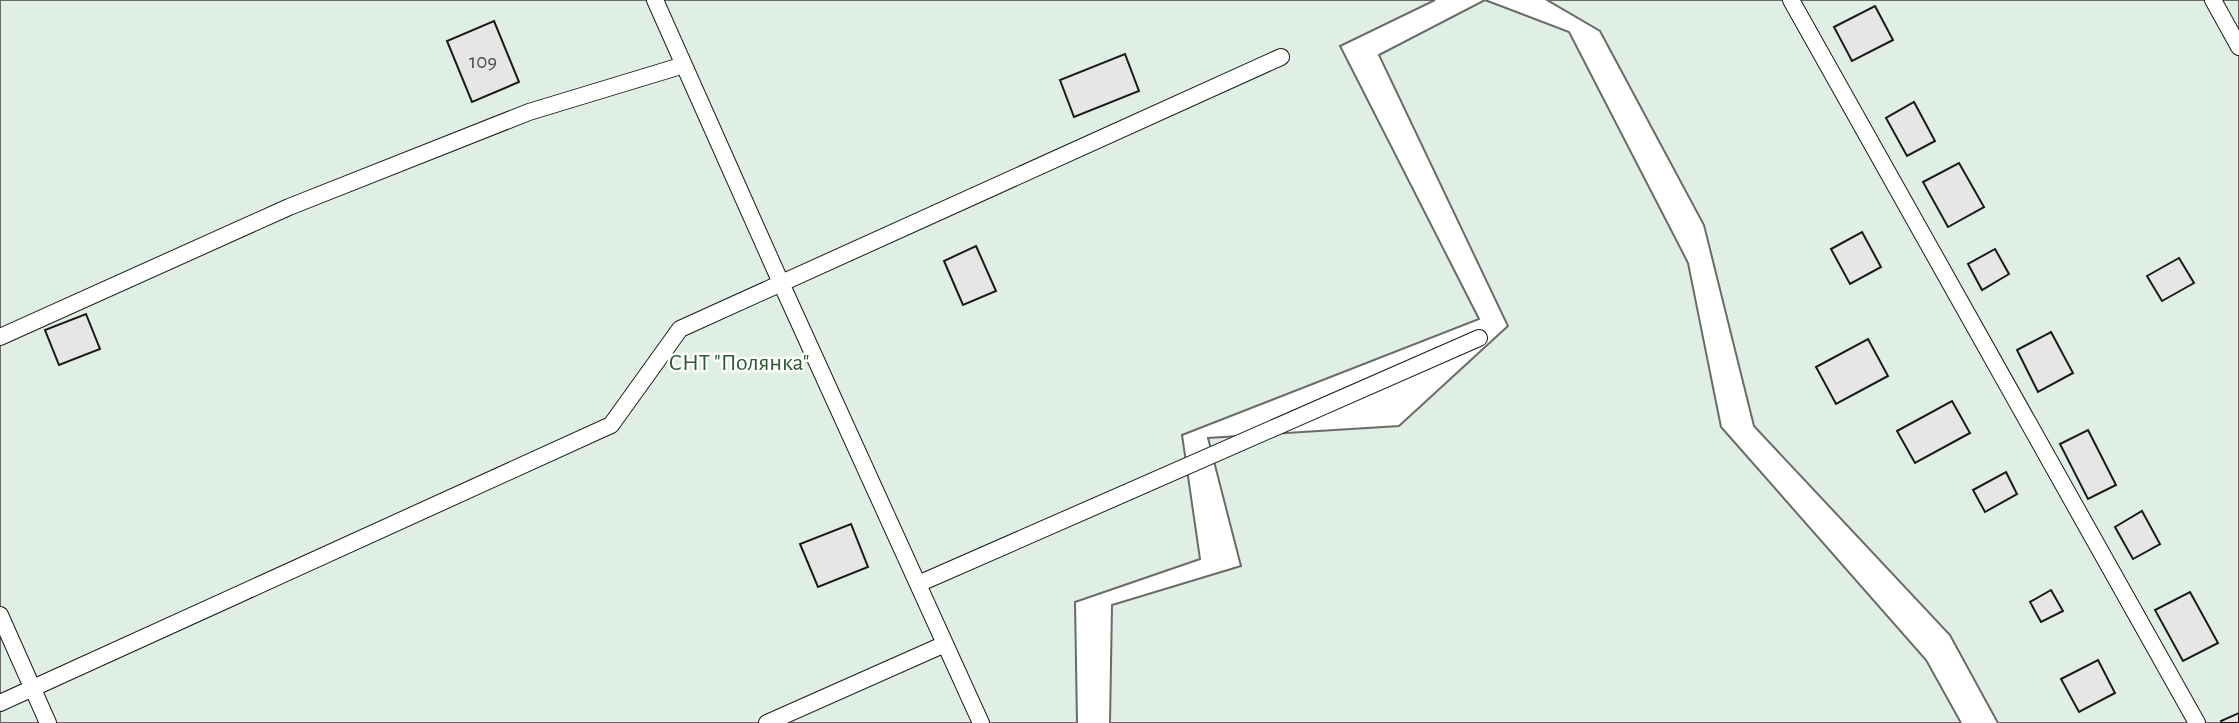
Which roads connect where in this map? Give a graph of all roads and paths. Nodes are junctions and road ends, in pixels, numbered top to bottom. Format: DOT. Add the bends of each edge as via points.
graph roads {
  1 [pos="655,0"];
  2 [pos="1791,0"];
  3 [pos="2213,0"];
  4 [pos="2239,47"];
  5 [pos="1281,57"];
  6 [pos="684,65"];
  7 [pos="780,283"];
  8 [pos="0,337"];
  9 [pos="1479,338"];
  10 [pos="918,584"];
  11 [pos="0,615"];
  12 [pos="945,644"];
  13 [pos="33,688"];
  14 [pos="0,703"];
  15 [pos="48,723"];
  16 [pos="767,723"];
  17 [pos="981,723"];
  18 [pos="2197,723"];
  1 -- 6 [label="lane"];
  2 -- 18 [label="lane"];
  3 -- 4 [label="lane"];
  5 -- 7 [label="lane"];
  6 -- 7 [label="lane"];
  6 -- 8 [label="lane" via="529,112 289,207"];
  7 -- 10 [label="lane"];
  7 -- 13 [label="lane" via="680,329 611,425"];
  9 -- 10 [label="lane"];
  10 -- 12 [label="lane"];
  11 -- 13 [label="lane"];
  12 -- 16 [label="lane"];
  12 -- 17 [label="lane"];
  13 -- 14 [label="lane"];
  13 -- 15 [label="lane"];
}
